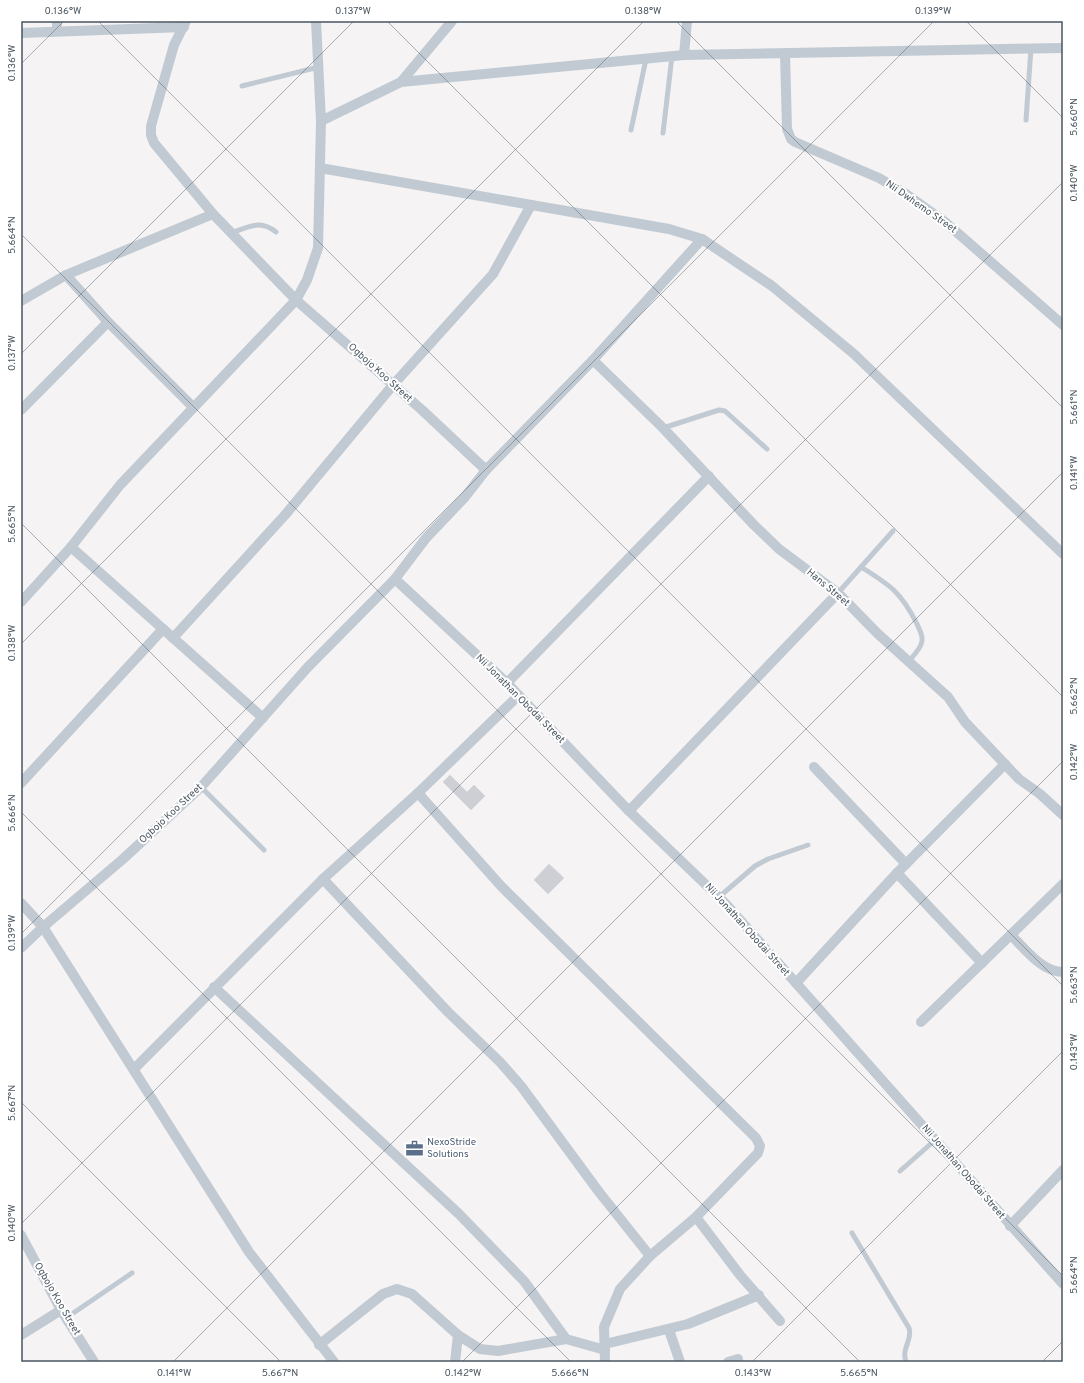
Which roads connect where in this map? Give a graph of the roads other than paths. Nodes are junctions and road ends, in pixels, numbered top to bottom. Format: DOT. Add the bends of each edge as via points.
graph roads {
  1 [pos="316,21"];
  2 [pos="452,21"];
  3 [pos="687,21"];
  4 [pos="185,24"];
  5 [pos="57,26"];
  6 [pos="21,33"];
  7 [pos="1031,47"];
  8 [pos="1063,48"];
  9 [pos="785,54"];
  10 [pos="684,55"];
  11 [pos="672,56"];
  12 [pos="646,59"];
  13 [pos="319,67"];
  14 [pos="401,82"];
  15 [pos="242,86"];
  16 [pos="1026,120"];
  17 [pos="321,121"];
  18 [pos="631,130"];
  19 [pos="663,133"];
  20 [pos="320,168"];
  21 [pos="531,205"];
  22 [pos="213,214"];
  23 [pos="231,232"];
  24 [pos="276,232"];
  25 [pos="702,239"];
  26 [pos="66,275"];
  27 [pos="296,300"];
  28 [pos="21,301"];
  29 [pos="108,322"];
  30 [pos="1063,325"];
  31 [pos="593,360"];
  32 [pos="393,385"];
  33 [pos="194,407"];
  34 [pos="21,410"];
  35 [pos="663,428"];
  36 [pos="767,449"];
  37 [pos="486,470"];
  38 [pos="709,476"];
  39 [pos="893,531"];
  40 [pos="71,547"];
  41 [pos="1063,554"];
  42 [pos="861,567"];
  43 [pos="395,579"];
  44 [pos="838,593"];
  45 [pos="21,602"];
  46 [pos="163,629"];
  47 [pos="173,638"];
  48 [pos="908,662"];
  49 [pos="507,683"];
  50 [pos="518,696"];
  51 [pos="263,718"];
  52 [pos="1005,764"];
  53 [pos="814,767"];
  54 [pos="21,783"];
  55 [pos="201,787"];
  56 [pos="418,793"];
  57 [pos="629,811"];
  58 [pos="1063,815"];
  59 [pos="808,845"];
  60 [pos="264,850"];
  61 [pos="906,864"];
  62 [pos="897,873"];
  63 [pos="323,879"];
  64 [pos="1063,884"];
  65 [pos="719,897"];
  66 [pos="21,903"];
  67 [pos="43,927"];
  68 [pos="1011,935"];
  69 [pos="21,948"];
  70 [pos="982,963"];
  71 [pos="1063,972"];
  72 [pos="796,983"];
  73 [pos="214,987"];
  74 [pos="921,1022"];
  75 [pos="134,1069"];
  76 [pos="934,1140"];
  77 [pos="1063,1170"];
  78 [pos="900,1171"];
  79 [pos="696,1217"];
  80 [pos="1010,1226"];
  81 [pos="852,1233"];
  82 [pos="21,1235"];
  83 [pos="650,1256"];
  84 [pos="132,1273"];
  85 [pos="1063,1284"];
  86 [pos="759,1295"];
  87 [pos="64,1314"];
  88 [pos="780,1320"];
  89 [pos="669,1330"];
  90 [pos="21,1335"];
  91 [pos="458,1335"];
  92 [pos="566,1339"];
  93 [pos="319,1345"];
  94 [pos="605,1347"];
  95 [pos="738,1359"];
  96 [pos="94,1362"];
  97 [pos="334,1362"];
  98 [pos="455,1362"];
  99 [pos="605,1362"];
  100 [pos="680,1362"];
  101 [pos="728,1362"];
  102 [pos="906,1362"];
  1 -- 13 [label="street"];
  2 -- 14 [label="street"];
  3 -- 10 [label="street"];
  4 -- 5 [label="street"];
  4 -- 22 [label="street, Ogbojo Koo Street" via="174,45 151,126 151,135 154,143"];
  5 -- 6 [label="street"];
  7 -- 8 [label="street"];
  7 -- 9 [label="street"];
  7 -- 16 [label="lane"];
  9 -- 10 [label="street"];
  9 -- 30 [label="street, Nii Dwhemo Street" via="787,130 791,139 879,178 906,194 945,222"];
  10 -- 11 [label="street"];
  11 -- 12 [label="street"];
  11 -- 19 [label="lane"];
  12 -- 14 [label="street"];
  12 -- 18 [label="lane"];
  13 -- 15 [label="lane"];
  13 -- 17 [label="street"];
  14 -- 17 [label="street"];
  17 -- 20 [label="street"];
  20 -- 21 [label="street"];
  20 -- 27 [label="street" via="318,248 307,280"];
  21 -- 25 [label="street" via="669,229"];
  21 -- 32 [label="street" via="493,274"];
  22 -- 23 [label="street, Ogbojo Koo Street"];
  22 -- 26 [label="street"];
  23 -- 24 [label="lane" via="260,224"];
  23 -- 27 [label="street, Ogbojo Koo Street"];
  25 -- 31 [label="street"];
  25 -- 41 [label="street" via="772,286 854,354"];
  26 -- 28 [label="street"];
  26 -- 29 [label="street"];
  27 -- 32 [label="street, Ogbojo Koo Street"];
  27 -- 33 [label="street"];
  29 -- 33 [label="street"];
  29 -- 34 [label="street"];
  31 -- 35 [label="street, Hans Street"];
  31 -- 37 [label="street"];
  32 -- 37 [label="street, Ogbojo Koo Street"];
  32 -- 47 [label="street" via="285,515"];
  33 -- 40 [label="street" via="120,484"];
  35 -- 36 [label="lane" via="719,410 725,411"];
  35 -- 38 [label="street, Hans Street"];
  37 -- 43 [label="street" via="465,497 426,538"];
  38 -- 44 [label="street, Hans Street" via="779,549"];
  38 -- 49 [label="street"];
  39 -- 42 [label="lane"];
  40 -- 45 [label="street"];
  40 -- 46 [label="street"];
  42 -- 44 [label="lane"];
  42 -- 48 [label="lane" via="900,594 908,607 922,636 919,649"];
  43 -- 49 [label="street, Nii Jonathan Obodai Street"];
  43 -- 51 [label="street, Ogbojo Koo Street" via="308,667"];
  44 -- 48 [label="street, Hans Street"];
  44 -- 57 [label="street"];
  46 -- 47 [label="street"];
  46 -- 54 [label="street"];
  47 -- 51 [label="street"];
  48 -- 52 [label="street, Hans Street" via="948,697 965,722"];
  49 -- 50 [label="street, Nii Jonathan Obodai Street"];
  50 -- 56 [label="street"];
  50 -- 57 [label="street, Nii Jonathan Obodai Street"];
  51 -- 55 [label="street, Ogbojo Koo Street"];
  52 -- 58 [label="street, Hans Street" via="1019,779"];
  52 -- 61 [label="street"];
  53 -- 61 [label="street"];
  55 -- 60 [label="lane"];
  55 -- 67 [label="street, Ogbojo Koo Street" via="123,859"];
  56 -- 63 [label="street"];
  56 -- 79 [label="street" via="501,886 756,1138 760,1146 758,1153"];
  57 -- 65 [label="street, Nii Jonathan Obodai Street"];
  59 -- 65 [label="lane" via="756,866"];
  61 -- 62 [label="street"];
  62 -- 70 [label="street"];
  62 -- 72 [label="street"];
  63 -- 73 [label="street"];
  63 -- 83 [label="street" via="521,1086"];
  64 -- 68 [label="street"];
  65 -- 72 [label="street, Nii Jonathan Obodai Street"];
  66 -- 67 [label="street"];
  67 -- 69 [label="street, Ogbojo Koo Street"];
  67 -- 75 [label="street"];
  68 -- 70 [label="street"];
  68 -- 71 [label="street" via="1036,960 1055,972"];
  70 -- 74 [label="street"];
  72 -- 76 [label="street, Nii Jonathan Obodai Street"];
  73 -- 75 [label="street"];
  73 -- 92 [label="street" via="459,1214 524,1281"];
  75 -- 93 [label="street" via="249,1252"];
  76 -- 78 [label="lane"];
  76 -- 80 [label="street, Nii Jonathan Obodai Street"];
  77 -- 80 [label="street"];
  79 -- 83 [label="street"];
  79 -- 86 [label="street" via="740,1275"];
  80 -- 85 [label="street, Nii Jonathan Obodai Street"];
  81 -- 102 [label="lane" via="909,1328 910,1333 904,1351"];
  82 -- 87 [label="street, Ogbojo Koo Street"];
  83 -- 94 [label="street" via="620,1289 604,1327"];
  84 -- 87 [label="lane"];
  86 -- 88 [label="street"];
  86 -- 89 [label="street"];
  87 -- 90 [label="street"];
  87 -- 96 [label="street, Ogbojo Koo Street"];
  89 -- 94 [label="street"];
  89 -- 100 [label="street"];
  91 -- 92 [label="street" via="480,1349 498,1351"];
  91 -- 93 [label="street" via="412,1294 397,1289 383,1294"];
  91 -- 98 [label="street"];
  92 -- 94 [label="street"];
  93 -- 97 [label="street"];
  94 -- 99 [label="street"];
  95 -- 101 [label="street"];
}
